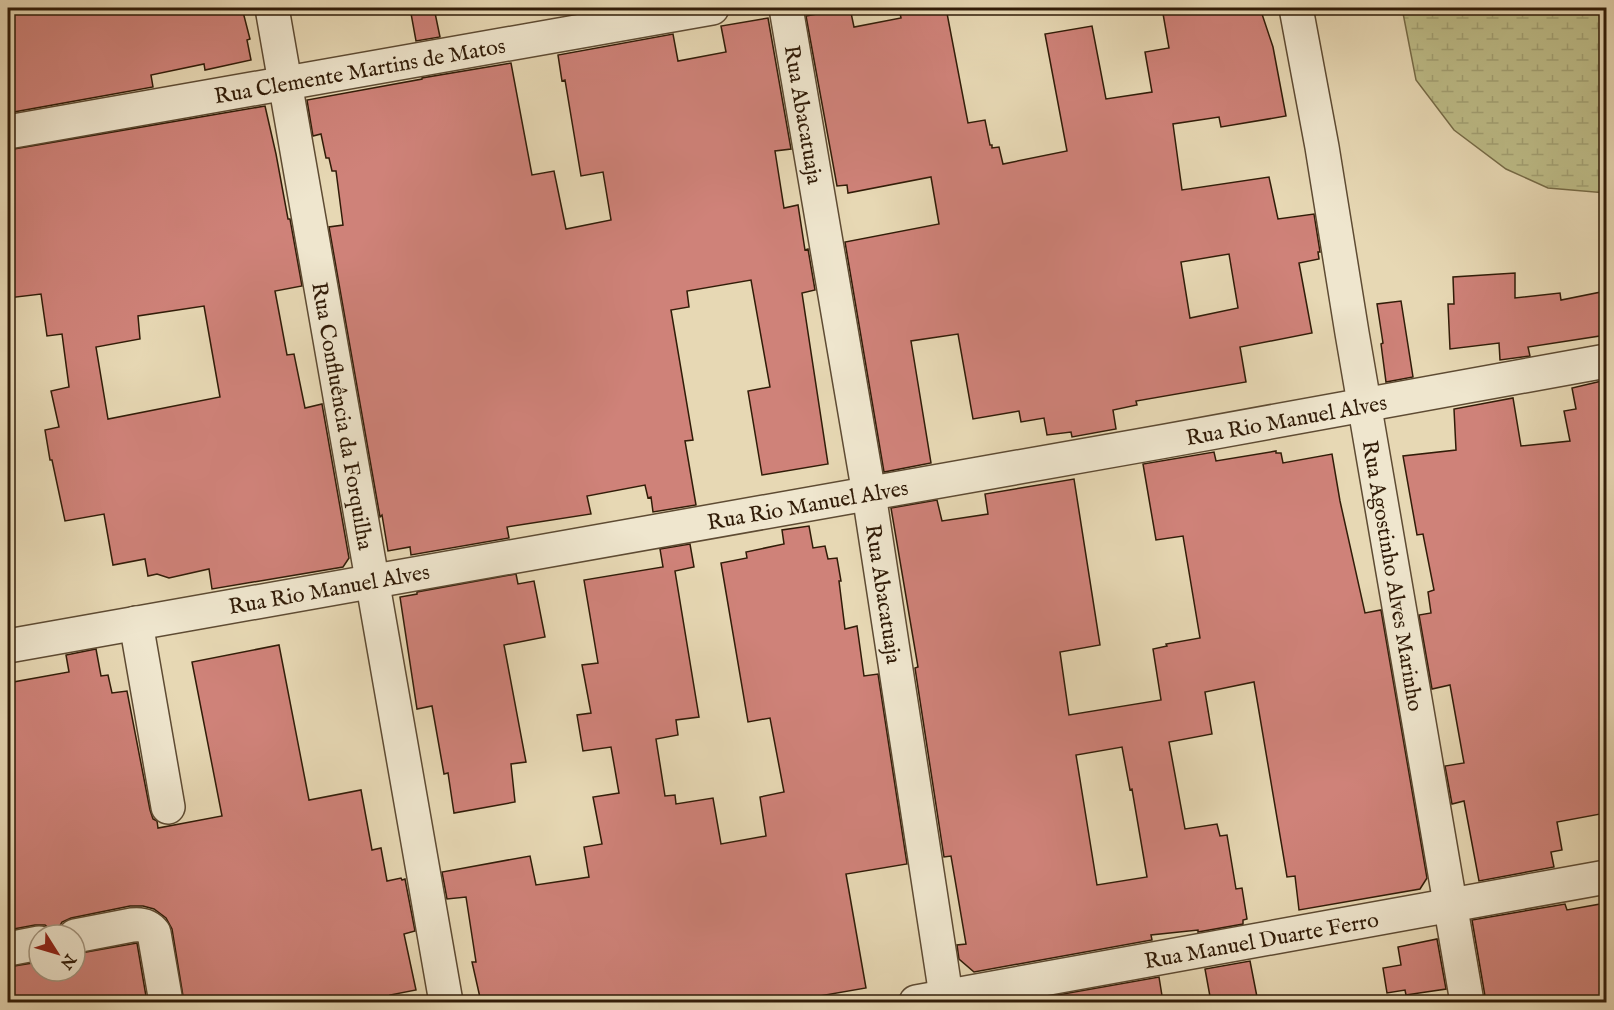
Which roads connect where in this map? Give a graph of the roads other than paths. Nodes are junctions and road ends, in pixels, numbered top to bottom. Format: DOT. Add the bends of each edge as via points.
graph roads {
  1 [pos="272,8"];
  2 [pos="712,8"];
  3 [pos="786,8"];
  4 [pos="1296,8"];
  5 [pos="286,83"];
  6 [pos="8,132"];
  7 [pos="1606,361"];
  8 [pos="1365,406"];
  9 [pos="868,494"];
  10 [pos="373,580"];
  11 [pos="136,623"];
  12 [pos="8,646"];
  13 [pos="168,807"];
  14 [pos="1606,877"];
  15 [pos="1451,906"];
  16 [pos="87,934"];
  17 [pos="27,945"];
  18 [pos="8,949"];
  19 [pos="936,1001"];
  20 [pos="166,1002"];
  21 [pos="446,1002"];
  22 [pos="1467,1002"];
  1 -- 5 [label="street, Rua Confluência da Forquilha"];
  2 -- 5 [label="street, Rua Clemente Martins de Matos"];
  3 -- 9 [label="street, Rua Abacatuaja"];
  4 -- 8 [label="street, Rua Agostinho Alves Marinho"];
  5 -- 6 [label="street, Rua Clemente Martins de Matos"];
  5 -- 10 [label="street, Rua Confluência da Forquilha"];
  7 -- 8 [label="street, Rua Rio Manuel Alves"];
  8 -- 9 [label="street, Rua Rio Manuel Alves"];
  8 -- 15 [label="street, Rua Agostinho Alves Marinho"];
  9 -- 10 [label="street, Rua Rio Manuel Alves"];
  9 -- 19 [label="street, Rua Abacatuaja"];
  10 -- 11 [label="street, Rua Rio Manuel Alves"];
  10 -- 21 [label="street, Rua Confluência da Forquilha"];
  11 -- 12 [label="street, Rua Rio Manuel Alves"];
  11 -- 13 [label="street"];
  14 -- 15 [label="street, Rua Manuel Duarte Ferro"];
  15 -- 19 [label="street, Rua Manuel Duarte Ferro"];
  15 -- 22 [label="street, Rua Agostinho Alves Marinho"];
  16 -- 20 [label="street" via="141,924 150,927"];
  17 -- 18 [label="street"];
}
